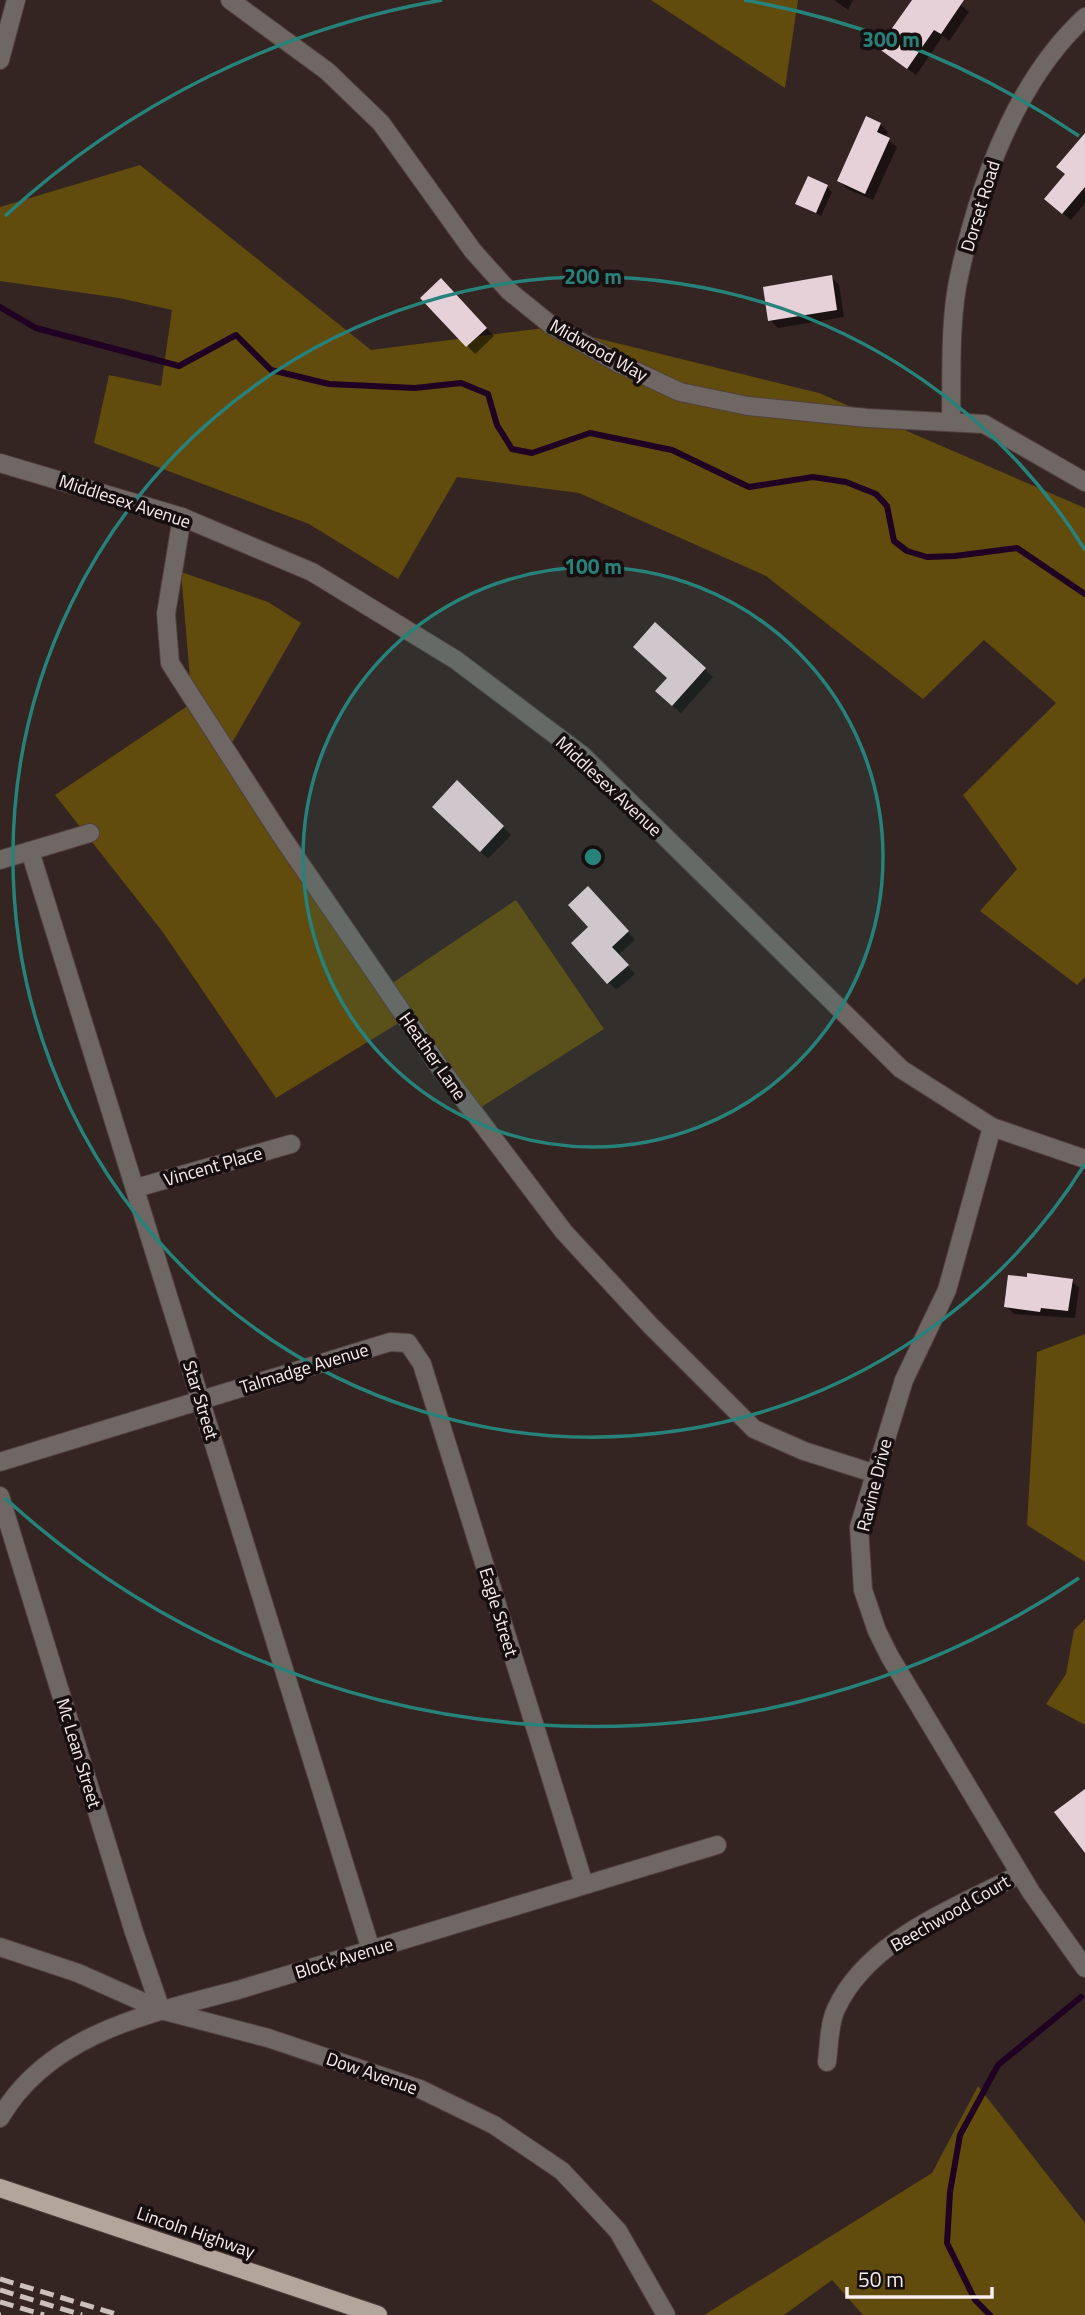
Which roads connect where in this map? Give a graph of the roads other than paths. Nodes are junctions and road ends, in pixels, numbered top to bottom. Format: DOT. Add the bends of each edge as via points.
graph roads {
  1 [pos="16,0"];
  2 [pos="230,0"];
  3 [pos="1085,18"];
  4 [pos="0,60"];
  5 [pos="951,420"];
  6 [pos="0,463"];
  7 [pos="1085,482"];
  8 [pos="182,517"];
  9 [pos="90,833"];
  10 [pos="30,851"];
  11 [pos="0,860"];
  12 [pos="992,1127"];
  13 [pos="291,1144"];
  14 [pos="1085,1159"];
  15 [pos="136,1188"];
  16 [pos="408,1343"];
  17 [pos="201,1399"];
  18 [pos="0,1462"];
  19 [pos="873,1473"];
  20 [pos="0,1496"];
  21 [pos="717,1845"];
  22 [pos="1020,1874"];
  23 [pos="584,1884"];
  24 [pos="0,1947"];
  25 [pos="371,1950"];
  26 [pos="1085,1968"];
  27 [pos="162,2010"];
  28 [pos="827,2062"];
  29 [pos="0,2118"];
  30 [pos="0,2188"];
  31 [pos="378,2315"];
  32 [pos="666,2315"];
  1 -- 4 [label="street"];
  2 -- 5 [label="street, Midwood Way" via="327,71 382,123 472,251 509,291 551,325 680,392 748,406 867,418"];
  3 -- 5 [label="street, Dorset Road" via="1027,93 1001,141 981,199 959,274"];
  5 -- 7 [label="street, Midwood Way" via="984,424"];
  6 -- 8 [label="street, Middlesex Avenue"];
  8 -- 12 [label="street, Middlesex Avenue" via="312,572 466,667 582,755 901,1069"];
  8 -- 19 [label="street, Heather Lane" via="166,614 170,663 441,1069 564,1232 754,1429"];
  9 -- 10 [label="street"];
  10 -- 11 [label="street"];
  10 -- 15 [label="street, Star Street"];
  12 -- 14 [label="street, Middlesex Avenue"];
  12 -- 19 [label="street, Ravine Drive" via="947,1290 904,1380"];
  13 -- 15 [label="street, Vincent Place"];
  15 -- 17 [label="street, Star Street"];
  16 -- 17 [label="street, Talmadge Avenue" via="390,1342"];
  16 -- 23 [label="street, Eagle Street" via="422,1364"];
  17 -- 18 [label="street, Talmadge Avenue"];
  17 -- 25 [label="street, Star Street"];
  19 -- 22 [label="street, Ravine Drive" via="859,1527 863,1590 877,1631"];
  20 -- 27 [label="street, Mc Lean Street"];
  21 -- 23 [label="street, Block Avenue"];
  22 -- 26 [label="street, Ravine Drive"];
  22 -- 28 [label="street, Beechwood Court" via="880,1953 849,1984 834,2012"];
  23 -- 25 [label="street, Block Avenue"];
  24 -- 27 [label="street, Dow Avenue" via="78,1973"];
  25 -- 27 [label="street, Block Avenue"];
  27 -- 29 [label="street, Block Avenue" via="97,2034 52,2059 26,2082"];
  27 -- 32 [label="street, Dow Avenue" via="268,2038 407,2085 494,2125 562,2171 618,2231"];
  30 -- 31 [label="main road, Lincoln Highway"];
}
